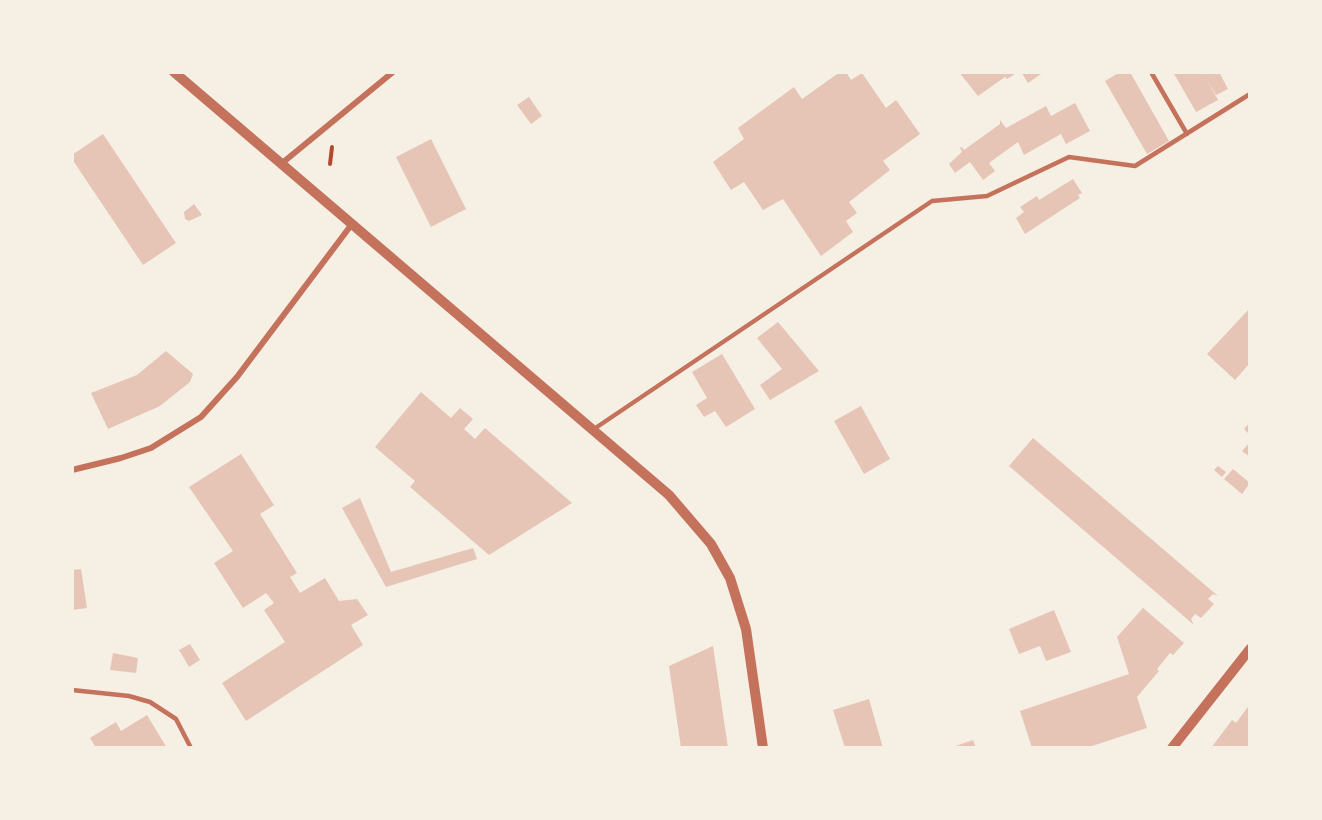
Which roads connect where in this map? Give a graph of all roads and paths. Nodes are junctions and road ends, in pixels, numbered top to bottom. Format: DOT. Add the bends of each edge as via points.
graph roads {
  1 [pos="174,72"];
  2 [pos="393,72"];
  3 [pos="1151,72"];
  4 [pos="1250,94"];
  5 [pos="1187,134"];
  6 [pos="281,164"];
  7 [pos="352,224"];
  8 [pos="594,429"];
  9 [pos="72,470"];
  10 [pos="1250,649"];
  11 [pos="72,690"];
  12 [pos="191,748"];
  13 [pos="763,748"];
  14 [pos="1172,748"];
  1 -- 6 [label="street"];
  2 -- 6 [label="street"];
  3 -- 5 [label="lane"];
  4 -- 5 [label="lane"];
  5 -- 8 [label="lane" via="1135,166 1069,157 987,196 932,201"];
  6 -- 7 [label="street"];
  7 -- 8 [label="street"];
  7 -- 9 [label="street" via="227,391 201,417 151,448"];
  8 -- 13 [label="street" via="669,495 711,544 730,578 746,629"];
  10 -- 14 [label="street"];
  11 -- 12 [label="lane" via="150,702 176,719"];
}
